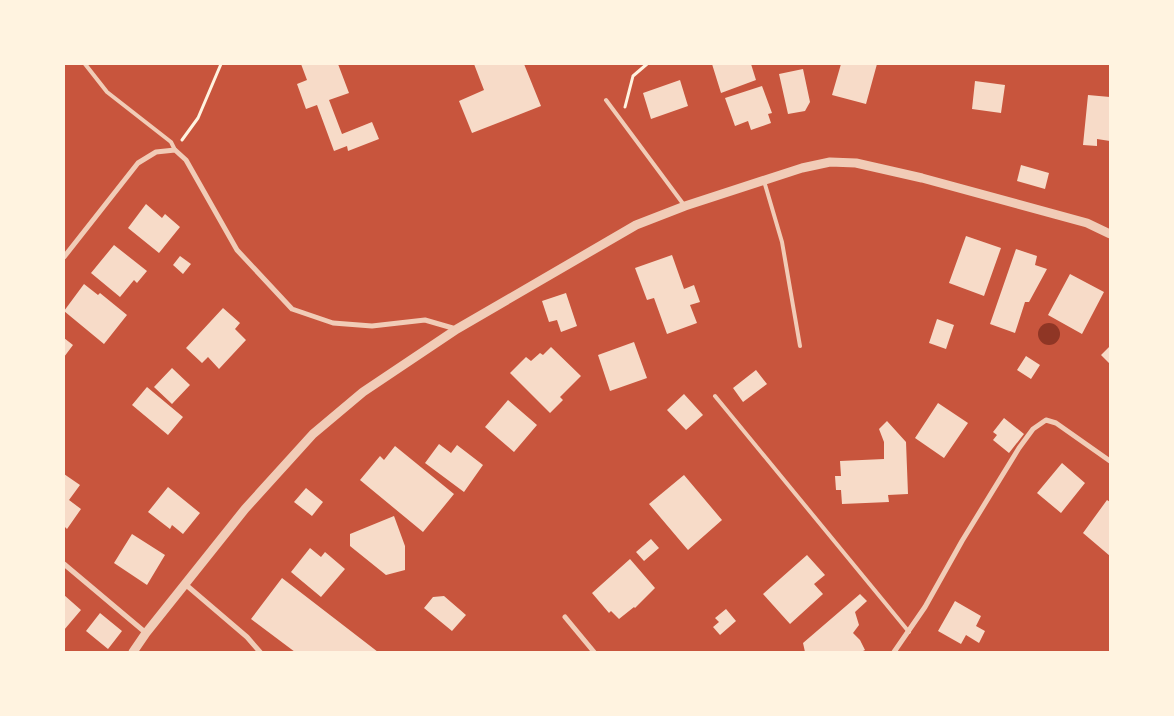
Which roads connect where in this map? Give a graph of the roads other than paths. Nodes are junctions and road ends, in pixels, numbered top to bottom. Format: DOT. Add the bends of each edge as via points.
graph roads {
  1 [pos="85,64"];
  2 [pos="606,100"];
  3 [pos="174,150"];
  4 [pos="764,180"];
  5 [pos="685,206"];
  6 [pos="1110,234"];
  7 [pos="64,257"];
  8 [pos="457,329"];
  9 [pos="800,346"];
  10 [pos="715,396"];
  11 [pos="1110,461"];
  12 [pos="64,564"];
  13 [pos="185,584"];
  14 [pos="565,618"];
  15 [pos="909,632"];
  16 [pos="146,633"];
  17 [pos="134,652"];
  18 [pos="260,652"];
  19 [pos="594,652"];
  20 [pos="894,652"];
  1 -- 3 [label="lane" via="107,92 172,142"];
  2 -- 5 [label="lane"];
  3 -- 7 [label="street" via="156,152 138,163"];
  3 -- 8 [label="street" via="186,160 237,250 292,309 333,323 372,326 425,320"];
  4 -- 5 [label="street"];
  4 -- 6 [label="street" via="830,162 856,163 1087,223"];
  4 -- 9 [label="lane" via="779,227"];
  5 -- 8 [label="street" via="628,230"];
  8 -- 13 [label="street" via="363,392 313,434 245,509"];
  10 -- 15 [label="lane"];
  11 -- 15 [label="street" via="1056,423 1046,420 1034,429 1019,448"];
  12 -- 16 [label="street"];
  13 -- 16 [label="street"];
  13 -- 18 [label="street"];
  14 -- 19 [label="street"];
  15 -- 20 [label="street"];
  16 -- 17 [label="street"];
}
